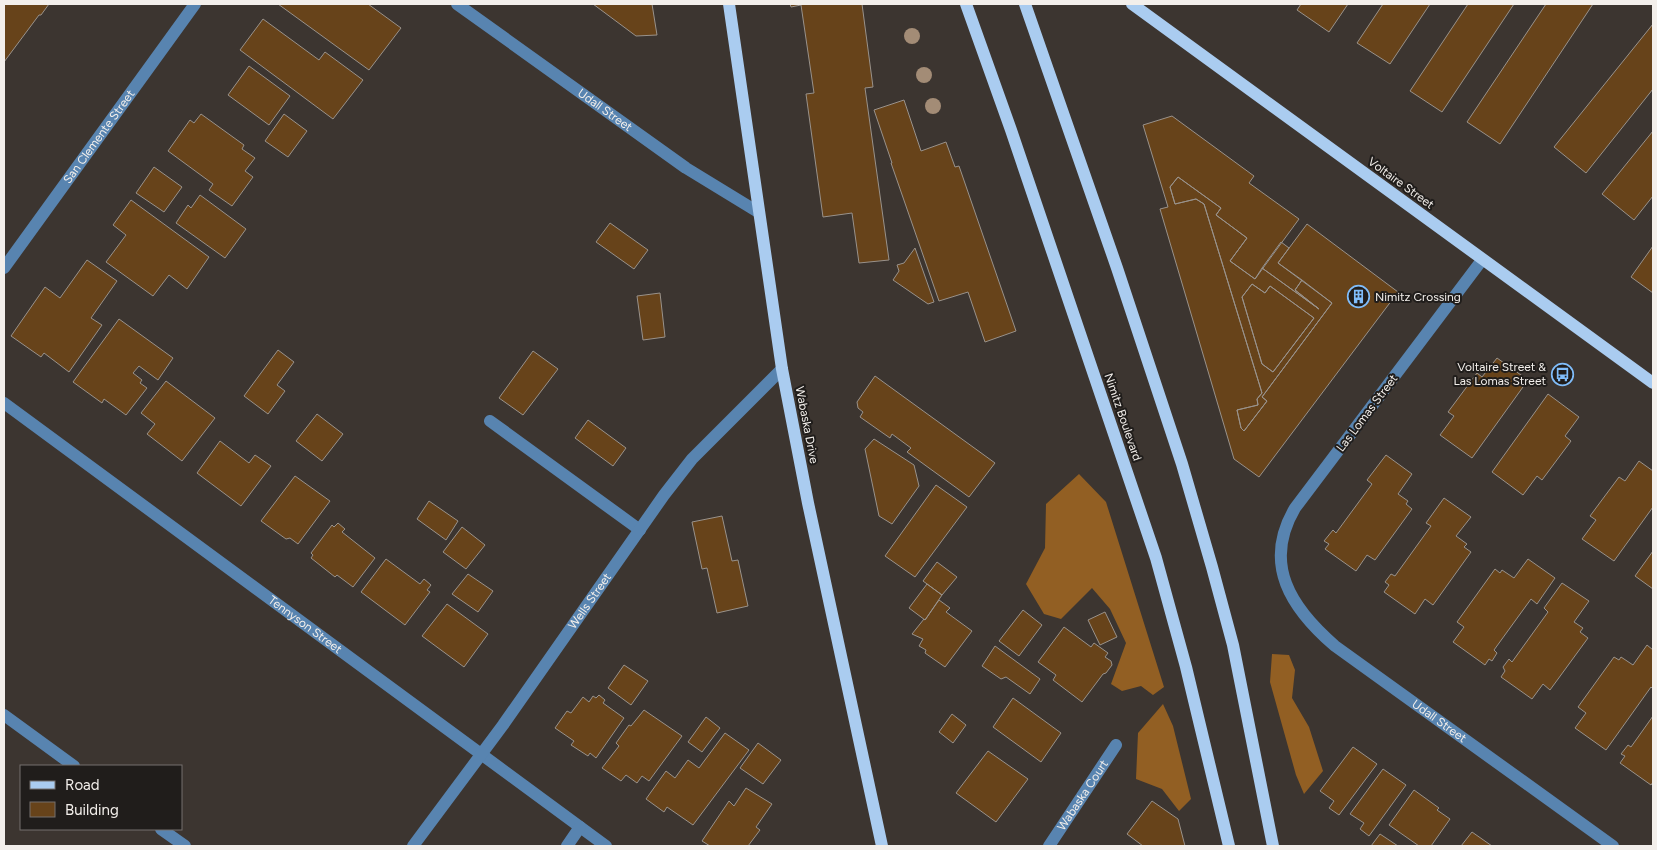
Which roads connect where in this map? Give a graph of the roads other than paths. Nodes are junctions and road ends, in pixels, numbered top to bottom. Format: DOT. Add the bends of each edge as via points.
graph roads {
  1 [pos="195,4"];
  2 [pos="456,4"];
  3 [pos="729,4"];
  4 [pos="966,4"];
  5 [pos="1025,4"];
  6 [pos="1132,4"];
  7 [pos="758,212"];
  8 [pos="1482,260"];
  9 [pos="4,268"];
  10 [pos="782,369"];
  11 [pos="1653,384"];
  12 [pos="4,403"];
  13 [pos="490,421"];
  14 [pos="640,530"];
  15 [pos="1283,577"];
  16 [pos="4,715"];
  17 [pos="1116,745"];
  18 [pos="481,755"];
  19 [pos="73,765"];
  20 [pos="580,828"];
  21 [pos="162,830"];
  22 [pos="185,846"];
  23 [pos="413,846"];
  24 [pos="566,846"];
  25 [pos="606,846"];
  26 [pos="882,846"];
  27 [pos="1049,846"];
  28 [pos="1230,846"];
  29 [pos="1273,846"];
  30 [pos="1613,846"];
  1 -- 9 [label="street, San Clemente Street"];
  2 -- 7 [label="street, Udall Street" via="686,168"];
  3 -- 7 [label="main road, Wabaska Drive"];
  4 -- 28 [label="main road, Nimitz Boulevard" via="1156,558"];
  5 -- 29 [label="main road" via="1182,464 1232,645"];
  6 -- 8 [label="main road, Voltaire Street"];
  7 -- 10 [label="main road, Wabaska Drive"];
  8 -- 11 [label="main road, Voltaire Street"];
  8 -- 15 [label="street, Las Lomas Street" via="1296,508 1285,528 1280,550"];
  10 -- 14 [label="street, Wells Street" via="692,459"];
  10 -- 26 [label="main road, Wabaska Drive"];
  12 -- 18 [label="street, Tennyson Street"];
  13 -- 14 [label="street"];
  14 -- 18 [label="street, Wells Street"];
  15 -- 30 [label="street, Udall Street" via="1303,613 1335,646"];
  16 -- 19 [label="street"];
  17 -- 27 [label="street, Wabaska Court"];
  18 -- 20 [label="street, Tennyson Street"];
  18 -- 23 [label="street, Wells Street"];
  20 -- 24 [label="street"];
  20 -- 25 [label="street, Tennyson Street"];
  21 -- 22 [label="street"];
}
